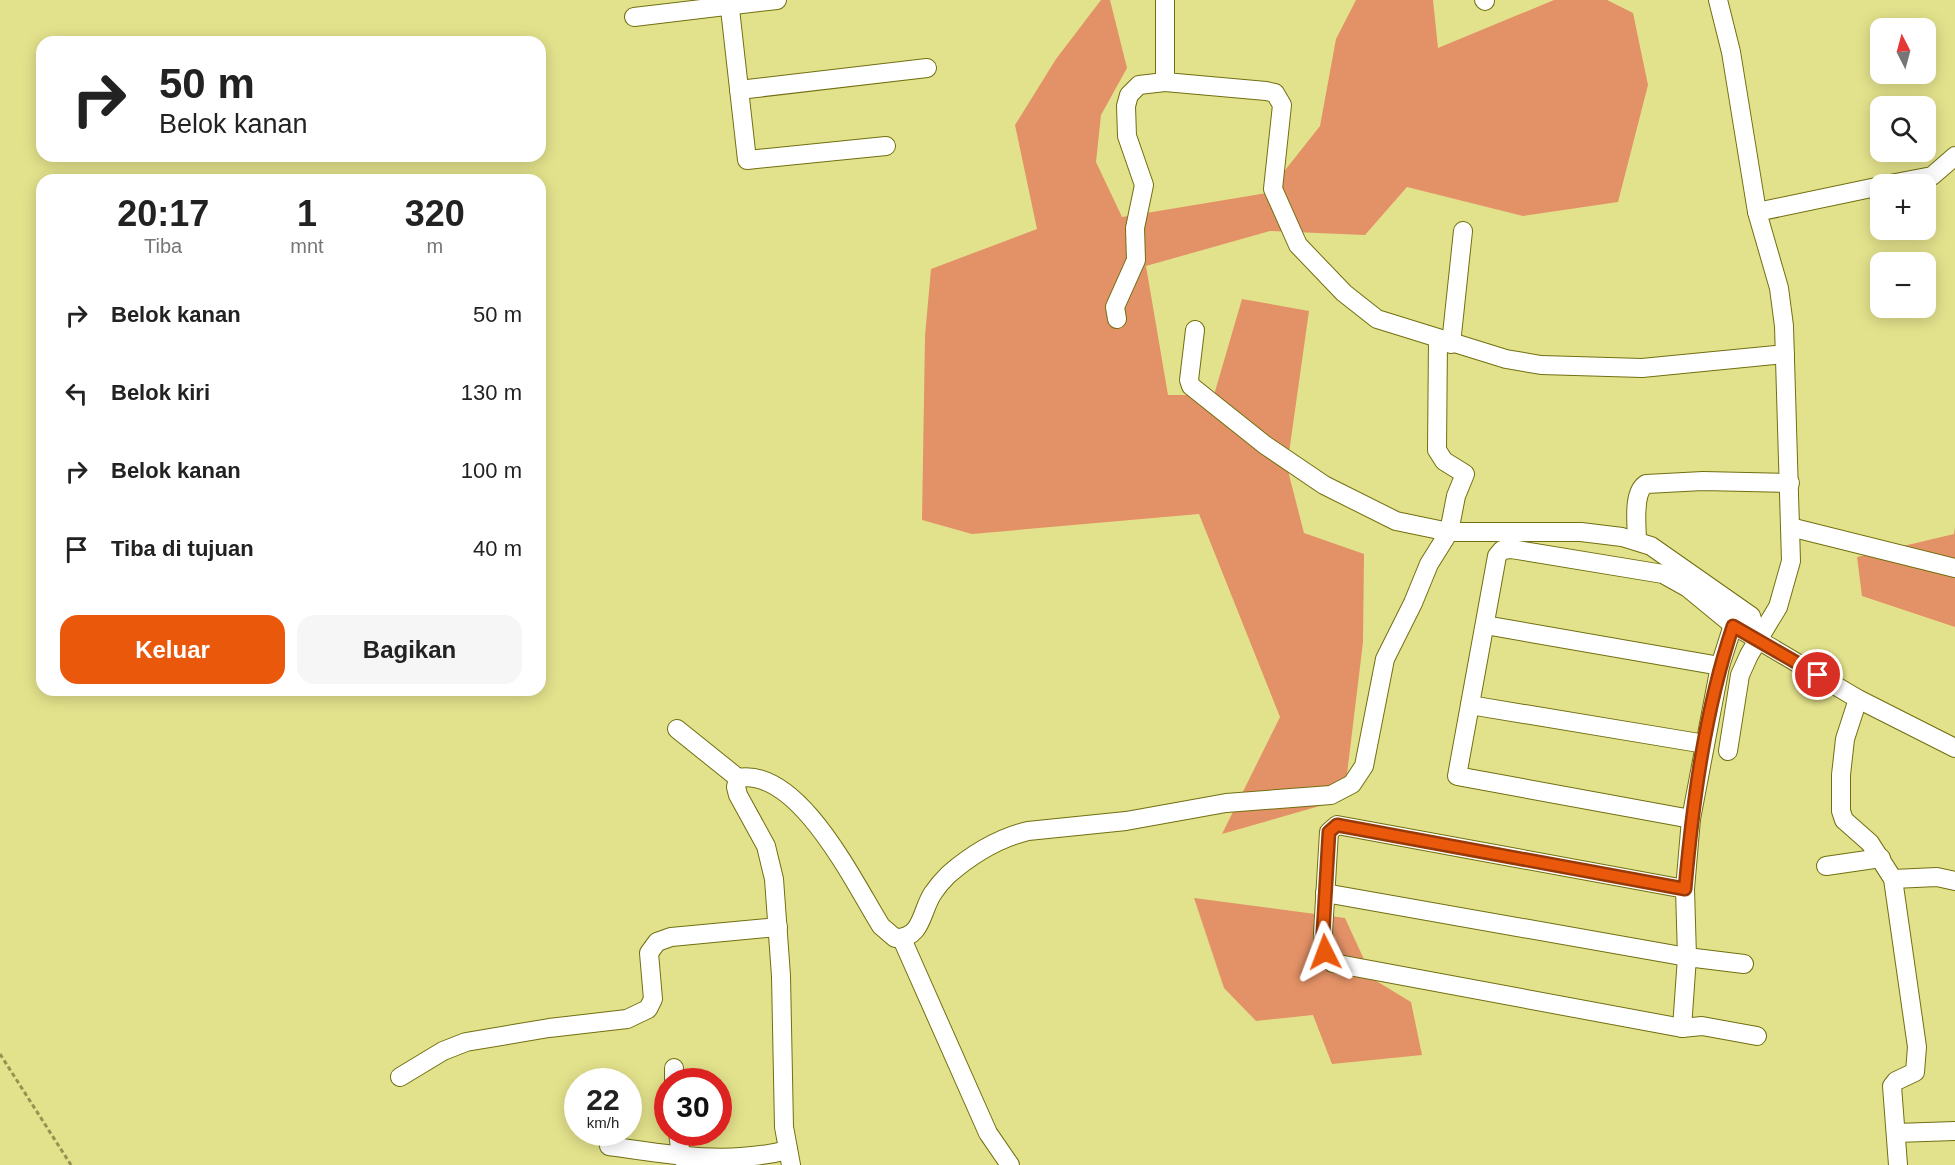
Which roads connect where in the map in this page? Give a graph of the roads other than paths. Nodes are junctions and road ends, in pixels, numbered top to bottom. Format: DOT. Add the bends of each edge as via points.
graph roads {
  1 [pos="777,0"];
  2 [pos="1166,0"];
  3 [pos="1718,0"];
  4 [pos="729,3"];
  5 [pos="634,17"];
  6 [pos="927,68"];
  7 [pos="1164,82"];
  8 [pos="739,90"];
  9 [pos="885,146"];
  10 [pos="1955,156"];
  11 [pos="1934,174"];
  12 [pos="1870,188"];
  13 [pos="1757,212"];
  14 [pos="1463,231"];
  15 [pos="1117,319"];
  16 [pos="1195,330"];
  17 [pos="1444,341"];
  18 [pos="1785,354"];
  19 [pos="1790,483"];
  20 [pos="1790,528"];
  21 [pos="1449,532"];
  22 [pos="1637,541"];
  23 [pos="1955,568"];
  24 [pos="1485,625"];
  25 [pos="1733,626"];
  26 [pos="1758,638"];
  27 [pos="1720,666"];
  28 [pos="1858,699"];
  29 [pos="1470,705"];
  30 [pos="677,729"];
  31 [pos="1705,744"];
  32 [pos="1955,748"];
  33 [pos="1728,751"];
  34 [pos="738,778"];
  35 [pos="1691,819"];
  36 [pos="1881,858"];
  37 [pos="1826,866"];
  38 [pos="1893,879"];
  39 [pos="1955,881"];
  40 [pos="1685,889"];
  41 [pos="1325,893"];
  42 [pos="778,927"];
  43 [pos="902,939"];
  44 [pos="1687,957"];
  45 [pos="1744,964"];
  46 [pos="1682,1028"];
  47 [pos="1757,1036"];
  48 [pos="400,1077"];
  49 [pos="1955,1131"];
  50 [pos="1896,1133"];
  51 [pos="609,1146"];
  52 [pos="680,1146"];
  53 [pos="681,1157"];
  54 [pos="790,1158"];
  55 [pos="1010,1165"];
  56 [pos="1898,1165"];
  1 -- 4 [label="street"];
  2 -- 7 [label="street"];
  3 -- 13 [label="street" via="1731,52"];
  4 -- 5 [label="street"];
  4 -- 8 [label="street"];
  6 -- 8 [label="street"];
  7 -- 15 [label="street" via="1139,85 1129,95 1126,106 1127,136 1144,185 1134,228 1136,260 1115,307"];
  7 -- 17 [label="street" via="1275,93 1282,105 1272,185 1298,245 1344,293 1377,319"];
  8 -- 9 [label="street" via="747,160"];
  10 -- 11 [label="street"];
  12 -- 13 [label="street"];
  13 -- 18 [label="street" via="1779,288"];
  14 -- 17 [label="street"];
  16 -- 21 [label="street" via="1189,380 1199,393 1324,485 1396,521"];
  17 -- 18 [label="street" via="1522,363 1585,368 1641,368"];
  17 -- 21 [label="street" via="1437,450 1444,461 1465,474"];
  18 -- 19 [label="street"];
  19 -- 20 [label="street"];
  19 -- 22 [label="street" via="1646,484 1638,496"];
  20 -- 23 [label="street"];
  20 -- 26 [label="street" via="1791,561 1784,594"];
  21 -- 22 [label="street" via="1581,532"];
  21 -- 43 [label="street" via="1429,564 1385,659 1364,766 1345,790 1331,795 1226,803 1013,835 994,843 948,875 932,894 925,916 913,934"];
  22 -- 26 [label="street" via="1662,552 1751,616"];
  24 -- 25 [label="street" via="1497,556 1502,550 1511,549 1664,574 1688,588"];
  24 -- 27 [label="street"];
  24 -- 29 [label="street"];
  25 -- 26 [label="street"];
  25 -- 27 [label="street"];
  26 -- 28 [label="street"];
  26 -- 33 [label="street" via="1740,675"];
  27 -- 31 [label="street"];
  28 -- 32 [label="street"];
  28 -- 36 [label="street" via="1845,740 1841,811 1844,820"];
  29 -- 31 [label="street"];
  29 -- 35 [label="street" via="1457,776"];
  30 -- 34 [label="street"];
  31 -- 35 [label="street"];
  34 -- 42 [label="street" via="738,795 766,846 774,879"];
  34 -- 43 [label="street" via="750,776 773,785 806,810 881,926"];
  35 -- 40 [label="street"];
  36 -- 37 [label="street"];
  36 -- 38 [label="street"];
  38 -- 39 [label="street"];
  38 -- 50 [label="street" via="1918,1062 1915,1072 1892,1086"];
  40 -- 41 [label="street" via="1337,825 1329,832"];
  40 -- 44 [label="street"];
  41 -- 44 [label="street"];
  41 -- 46 [label="street" via="1325,952 1333,963"];
  42 -- 48 [label="street" via="657,942 649,953 653,999 642,1013 627,1019 466,1041 443,1050"];
  42 -- 54 [label="street" via="784,1126"];
  43 -- 55 [label="street" via="988,1133"];
  44 -- 45 [label="street"];
  44 -- 46 [label="street"];
  46 -- 47 [label="street" via="1701,1026"];
  49 -- 50 [label="street"];
  50 -- 56 [label="street"];
  51 -- 53 [label="street"];
  52 -- 53 [label="street"];
  53 -- 54 [label="street"];
}
